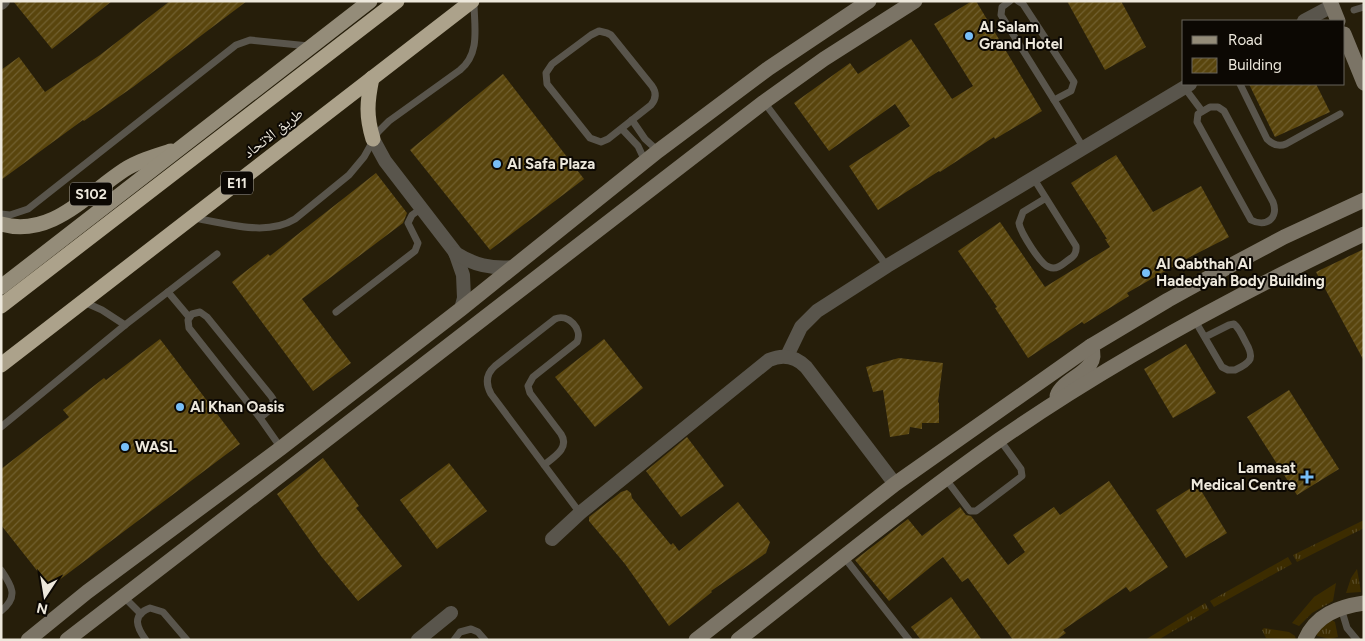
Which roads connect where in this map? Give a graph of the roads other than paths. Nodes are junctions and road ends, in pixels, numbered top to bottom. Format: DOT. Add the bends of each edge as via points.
graph roads {
  1 [pos="370,1"];
  2 [pos="398,1"];
  3 [pos="473,1"];
  4 [pos="869,1"];
  5 [pos="915,1"];
  6 [pos="1010,1"];
  7 [pos="1018,1"];
  8 [pos="1331,4"];
  9 [pos="1364,8"];
  10 [pos="1354,10"];
  11 [pos="1306,20"];
  12 [pos="1338,20"];
  13 [pos="1345,36"];
  14 [pos="312,46"];
  15 [pos="372,78"];
  16 [pos="1364,83"];
  17 [pos="1187,85"];
  18 [pos="1240,85"];
  19 [pos="1054,100"];
  20 [pos="764,102"];
  21 [pos="1202,111"];
  22 [pos="1340,114"];
  23 [pos="632,120"];
  24 [pos="622,129"];
  25 [pos="373,139"];
  26 [pos="1083,147"];
  27 [pos="179,149"];
  28 [pos="658,151"];
  29 [pos="645,161"];
  30 [pos="1034,179"];
  31 [pos="1046,198"];
  32 [pos="1364,200"];
  33 [pos="422,208"];
  34 [pos="1,214"];
  35 [pos="191,218"];
  36 [pos="1,224"];
  37 [pos="1364,234"];
  38 [pos="455,252"];
  39 [pos="217,254"];
  40 [pos="887,266"];
  41 [pos="514,267"];
  42 [pos="1,287"];
  43 [pos="168,292"];
  44 [pos="83,302"];
  45 [pos="1,306"];
  46 [pos="461,309"];
  47 [pos="336,312"];
  48 [pos="189,317"];
  49 [pos="1194,319"];
  50 [pos="125,325"];
  51 [pos="1205,337"];
  52 [pos="1091,346"];
  53 [pos="787,356"];
  54 [pos="1,364"];
  55 [pos="1056,402"];
  56 [pos="260,418"];
  57 [pos="1,427"];
  58 [pos="999,440"];
  59 [pos="281,448"];
  60 [pos="544,465"];
  61 [pos="945,478"];
  62 [pos="895,484"];
  63 [pos="580,513"];
  64 [pos="552,539"];
  65 [pos="844,557"];
  66 [pos="1,570"];
  67 [pos="123,596"];
  68 [pos="1364,603"];
  69 [pos="1341,607"];
  70 [pos="1,611"];
  71 [pos="451,613"];
  72 [pos="141,614"];
  73 [pos="1308,639"];
  74 [pos="28,640"];
  75 [pos="67,640"];
  76 [pos="146,640"];
  77 [pos="187,640"];
  78 [pos="418,640"];
  79 [pos="454,640"];
  80 [pos="485,640"];
  81 [pos="696,640"];
  82 [pos="738,640"];
  83 [pos="909,640"];
  84 [pos="1357,640"];
  1 -- 14 [label="main road"];
  2 -- 45 [label="highway, طريق الاتحاد"];
  3 -- 15 [label="highway, طريق الاتحاد / E11"];
  3 -- 25 [label="lane" via="475,44 469,61 395,116"];
  4 -- 28 [label="main road" via="769,68"];
  5 -- 20 [label="main road"];
  6 -- 19 [label="lane" via="1002,7 1001,15"];
  7 -- 19 [label="lane" via="1074,82 1071,91"];
  8 -- 11 [label="street"];
  8 -- 12 [label="main road"];
  9 -- 10 [label="lane"];
  13 -- 16 [label="main road"];
  14 -- 27 [label="main road"];
  14 -- 34 [label="lane" via="250,40 236,45 28,210"];
  15 -- 25 [label="highway" via="367,107"];
  15 -- 35 [label="highway, طريق الاتحاد / E11"];
  17 -- 21 [label="lane"];
  17 -- 26 [label="street"];
  18 -- 22 [label="lane" via="1267,140 1274,145 1286,144"];
  19 -- 26 [label="lane"];
  20 -- 40 [label="lane"];
  20 -- 67 [label="main road"];
  21 -- 21 [label="lane" via="1196,122 1251,220 1257,223 1270,220 1274,215 1273,202 1226,115 1218,107"];
  23 -- 24 [label="lane"];
  23 -- 24 [label="lane" via="654,102 656,94 607,33 595,32 548,68 547,84 590,138 605,141"];
  23 -- 28 [label="lane"];
  24 -- 29 [label="lane" via="638,146"];
  25 -- 33 [label="street" via="384,161"];
  25 -- 35 [label="lane" via="349,175 287,224 260,229"];
  26 -- 30 [label="street"];
  27 -- 36 [label="main road, S102" via="132,165 54,220 29,227"];
  27 -- 42 [label="main road"];
  28 -- 29 [label="main road"];
  29 -- 41 [label="main road"];
  30 -- 31 [label="lane"];
  30 -- 40 [label="street"];
  31 -- 31 [label="lane" via="1023,212 1019,223 1044,264 1057,268 1074,257 1077,249"];
  32 -- 52 [label="main road" via="1226,268"];
  33 -- 38 [label="street"];
  33 -- 47 [label="lane" via="412,215 408,223 418,243 414,251"];
  35 -- 44 [label="highway, طريق الاتحاد / E11"];
  37 -- 49 [label="main road"];
  38 -- 41 [label="street" via="477,265"];
  38 -- 46 [label="street" via="463,275"];
  39 -- 43 [label="lane"];
  40 -- 53 [label="street" via="808,318"];
  41 -- 46 [label="main road"];
  43 -- 48 [label="lane"];
  43 -- 50 [label="lane"];
  44 -- 50 [label="lane"];
  44 -- 54 [label="highway, طريق الاتحاد / E11"];
  46 -- 59 [label="main road"];
  48 -- 56 [label="lane" via="189,328"];
  48 -- 56 [label="lane" via="196,312 204,314 271,396 272,407"];
  49 -- 51 [label="lane"];
  49 -- 55 [label="main road"];
  50 -- 57 [label="lane"];
  51 -- 51 [label="lane" via="1225,369 1234,370 1251,359 1250,348 1234,324"];
  52 -- 55 [label="main road" via="1092,363 1060,389"];
  52 -- 62 [label="main road"];
  53 -- 62 [label="street" via="806,367"];
  53 -- 63 [label="street" via="769,360"];
  55 -- 58 [label="main road"];
  56 -- 59 [label="lane"];
  58 -- 61 [label="main road"];
  58 -- 61 [label="lane" via="1021,469 1022,476 976,511 970,511"];
  59 -- 74 [label="main road" via="87,592"];
  60 -- 60 [label="lane" via="562,449 564,442 528,386 530,379 577,342 578,331 563,317 555,319 495,366 487,379 491,394"];
  60 -- 63 [label="lane"];
  61 -- 65 [label="main road"];
  62 -- 81 [label="main road"];
  63 -- 64 [label="street"];
  65 -- 82 [label="main road"];
  65 -- 83 [label="lane"];
  66 -- 70 [label="lane" via="13,593 9,604"];
  67 -- 72 [label="lane"];
  67 -- 75 [label="main road"];
  68 -- 69 [label="main road"];
  69 -- 73 [label="main road" via="1321,618"];
  69 -- 84 [label="lane" via="1344,622"];
  71 -- 78 [label="street"];
  72 -- 76 [label="lane" via="137,625"];
  72 -- 77 [label="lane" via="150,608 163,612"];
  79 -- 80 [label="lane" via="460,632 471,629"];
}
